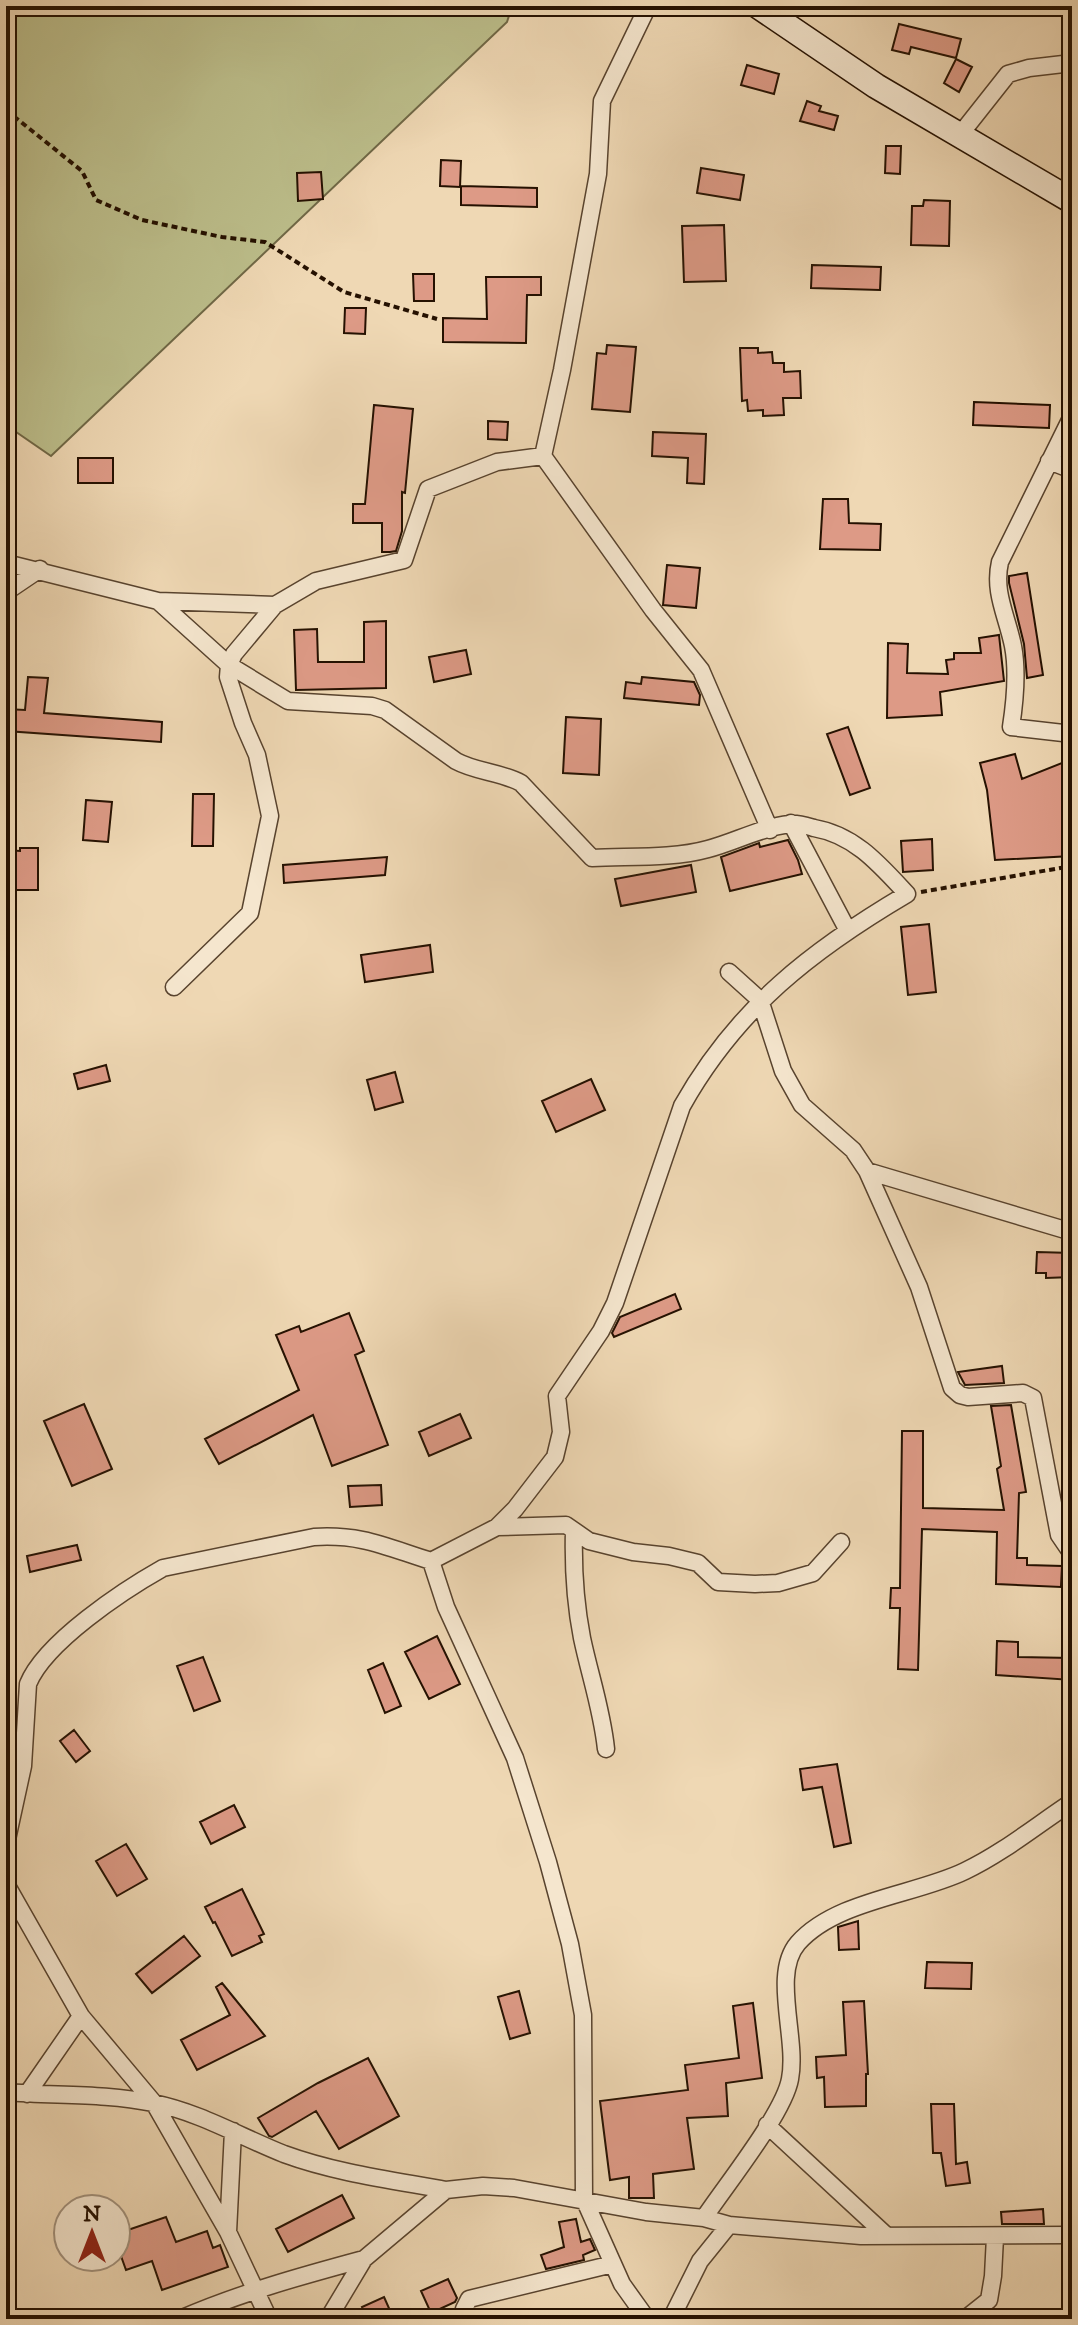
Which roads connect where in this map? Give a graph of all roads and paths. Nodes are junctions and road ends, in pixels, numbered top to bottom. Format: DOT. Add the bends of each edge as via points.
graph roads {
  1 [pos="648,6"];
  2 [pos="758,6"];
  3 [pos="1072,63"];
  4 [pos="6,110"];
  5 [pos="959,136"];
  6 [pos="1072,201"];
  7 [pos="437,319"];
  8 [pos="1072,416"];
  9 [pos="543,456"];
  10 [pos="1049,461"];
  11 [pos="1072,470"];
  12 [pos="6,563"];
  13 [pos="40,569"];
  14 [pos="6,592"];
  15 [pos="158,601"];
  16 [pos="275,605"];
  17 [pos="229,665"];
  18 [pos="1072,734"];
  19 [pos="791,823"];
  20 [pos="770,830"];
  21 [pos="1072,866"];
  22 [pos="907,894"];
  23 [pos="847,929"];
  24 [pos="729,972"];
  25 [pos="174,987"];
  26 [pos="760,1000"];
  27 [pos="867,1171"];
  28 [pos="1072,1232"];
  29 [pos="497,1527"];
  30 [pos="574,1531"];
  31 [pos="841,1542"];
  32 [pos="1072,1554"];
  33 [pos="431,1561"];
  34 [pos="606,1749"];
  35 [pos="1072,1802"];
  36 [pos="6,1844"];
  37 [pos="6,1884"];
  38 [pos="81,2016"];
  39 [pos="6,2092"];
  40 [pos="27,2094"];
  41 [pos="154,2103"];
  42 [pos="767,2125"];
  43 [pos="233,2131"];
  44 [pos="446,2190"];
  45 [pos="584,2199"];
  46 [pos="704,2218"];
  47 [pos="729,2225"];
  48 [pos="228,2232"];
  49 [pos="1072,2235"];
  50 [pos="887,2236"];
  51 [pos="995,2237"];
  52 [pos="364,2259"];
  53 [pos="613,2264"];
  54 [pos="255,2290"];
  55 [pos="180,2319"];
  56 [pos="269,2319"];
  57 [pos="328,2319"];
  58 [pos="465,2319"];
  59 [pos="647,2319"];
  60 [pos="671,2319"];
  61 [pos="965,2319"];
  1 -- 9 [label="street" via="602,101 598,174"];
  2 -- 5 [label="street"];
  3 -- 5 [label="street" via="1008,74"];
  4 -- 7 [label="path" via="82,171 96,200 142,220 265,242 344,292"];
  5 -- 6 [label="street"];
  8 -- 10 [label="street"];
  9 -- 16 [label="street" via="497,462 428,489 404,560 316,581"];
  9 -- 20 [label="street" via="701,670"];
  10 -- 11 [label="street"];
  10 -- 18 [label="street" via="1000,562 998,597 1014,649 1011,727"];
  12 -- 13 [label="street"];
  13 -- 14 [label="street"];
  13 -- 15 [label="street"];
  15 -- 16 [label="street"];
  15 -- 17 [label="street"];
  16 -- 17 [label="street"];
  17 -- 20 [label="street" via="288,701 385,710 467,767 521,783 592,858 689,853"];
  17 -- 25 [label="street" via="228,677 257,755 270,816 250,913"];
  19 -- 20 [label="street"];
  19 -- 22 [label="street" via="850,841 873,856"];
  19 -- 23 [label="street"];
  21 -- 22 [label="path"];
  22 -- 23 [label="street"];
  23 -- 26 [label="street"];
  24 -- 26 [label="street"];
  26 -- 27 [label="street" via="783,1071 802,1105 853,1150"];
  26 -- 29 [label="street" via="682,1106 615,1303 557,1396 561,1432 555,1457"];
  27 -- 28 [label="street"];
  27 -- 32 [label="street" via="919,1287 952,1388 968,1397 1023,1393 1033,1398 1059,1535"];
  29 -- 30 [label="street" via="554,1524"];
  29 -- 33 [label="street"];
  30 -- 31 [label="street" via="604,1545 698,1563 718,1582 755,1584 813,1573"];
  30 -- 34 [label="street" via="582,1639 603,1715"];
  33 -- 36 [label="street" via="362,1538 314,1537 163,1568 101,1608 42,1660 28,1684 23,1766"];
  33 -- 45 [label="street" via="446,1607 515,1758 570,1944 583,2015"];
  35 -- 42 [label="street" via="962,1873 851,1910 798,1943 785,1973 794,2052 790,2081"];
  37 -- 38 [label="street"];
  38 -- 40 [label="street"];
  38 -- 41 [label="street"];
  39 -- 40 [label="street"];
  40 -- 41 [label="street"];
  41 -- 43 [label="street"];
  41 -- 48 [label="street"];
  42 -- 46 [label="street"];
  42 -- 50 [label="street"];
  43 -- 44 [label="street" via="347,2173"];
  43 -- 48 [label="street"];
  44 -- 45 [label="street" via="514,2188"];
  44 -- 52 [label="street"];
  45 -- 46 [label="street"];
  45 -- 53 [label="street"];
  46 -- 47 [label="street"];
  47 -- 50 [label="street"];
  47 -- 60 [label="street" via="700,2261"];
  48 -- 54 [label="street"];
  49 -- 51 [label="street"];
  50 -- 51 [label="street"];
  51 -- 61 [label="street" via="989,2300"];
  52 -- 54 [label="street"];
  52 -- 57 [label="street"];
  53 -- 58 [label="street" via="469,2299"];
  53 -- 59 [label="street"];
  54 -- 55 [label="street"];
  54 -- 56 [label="street"];
}
